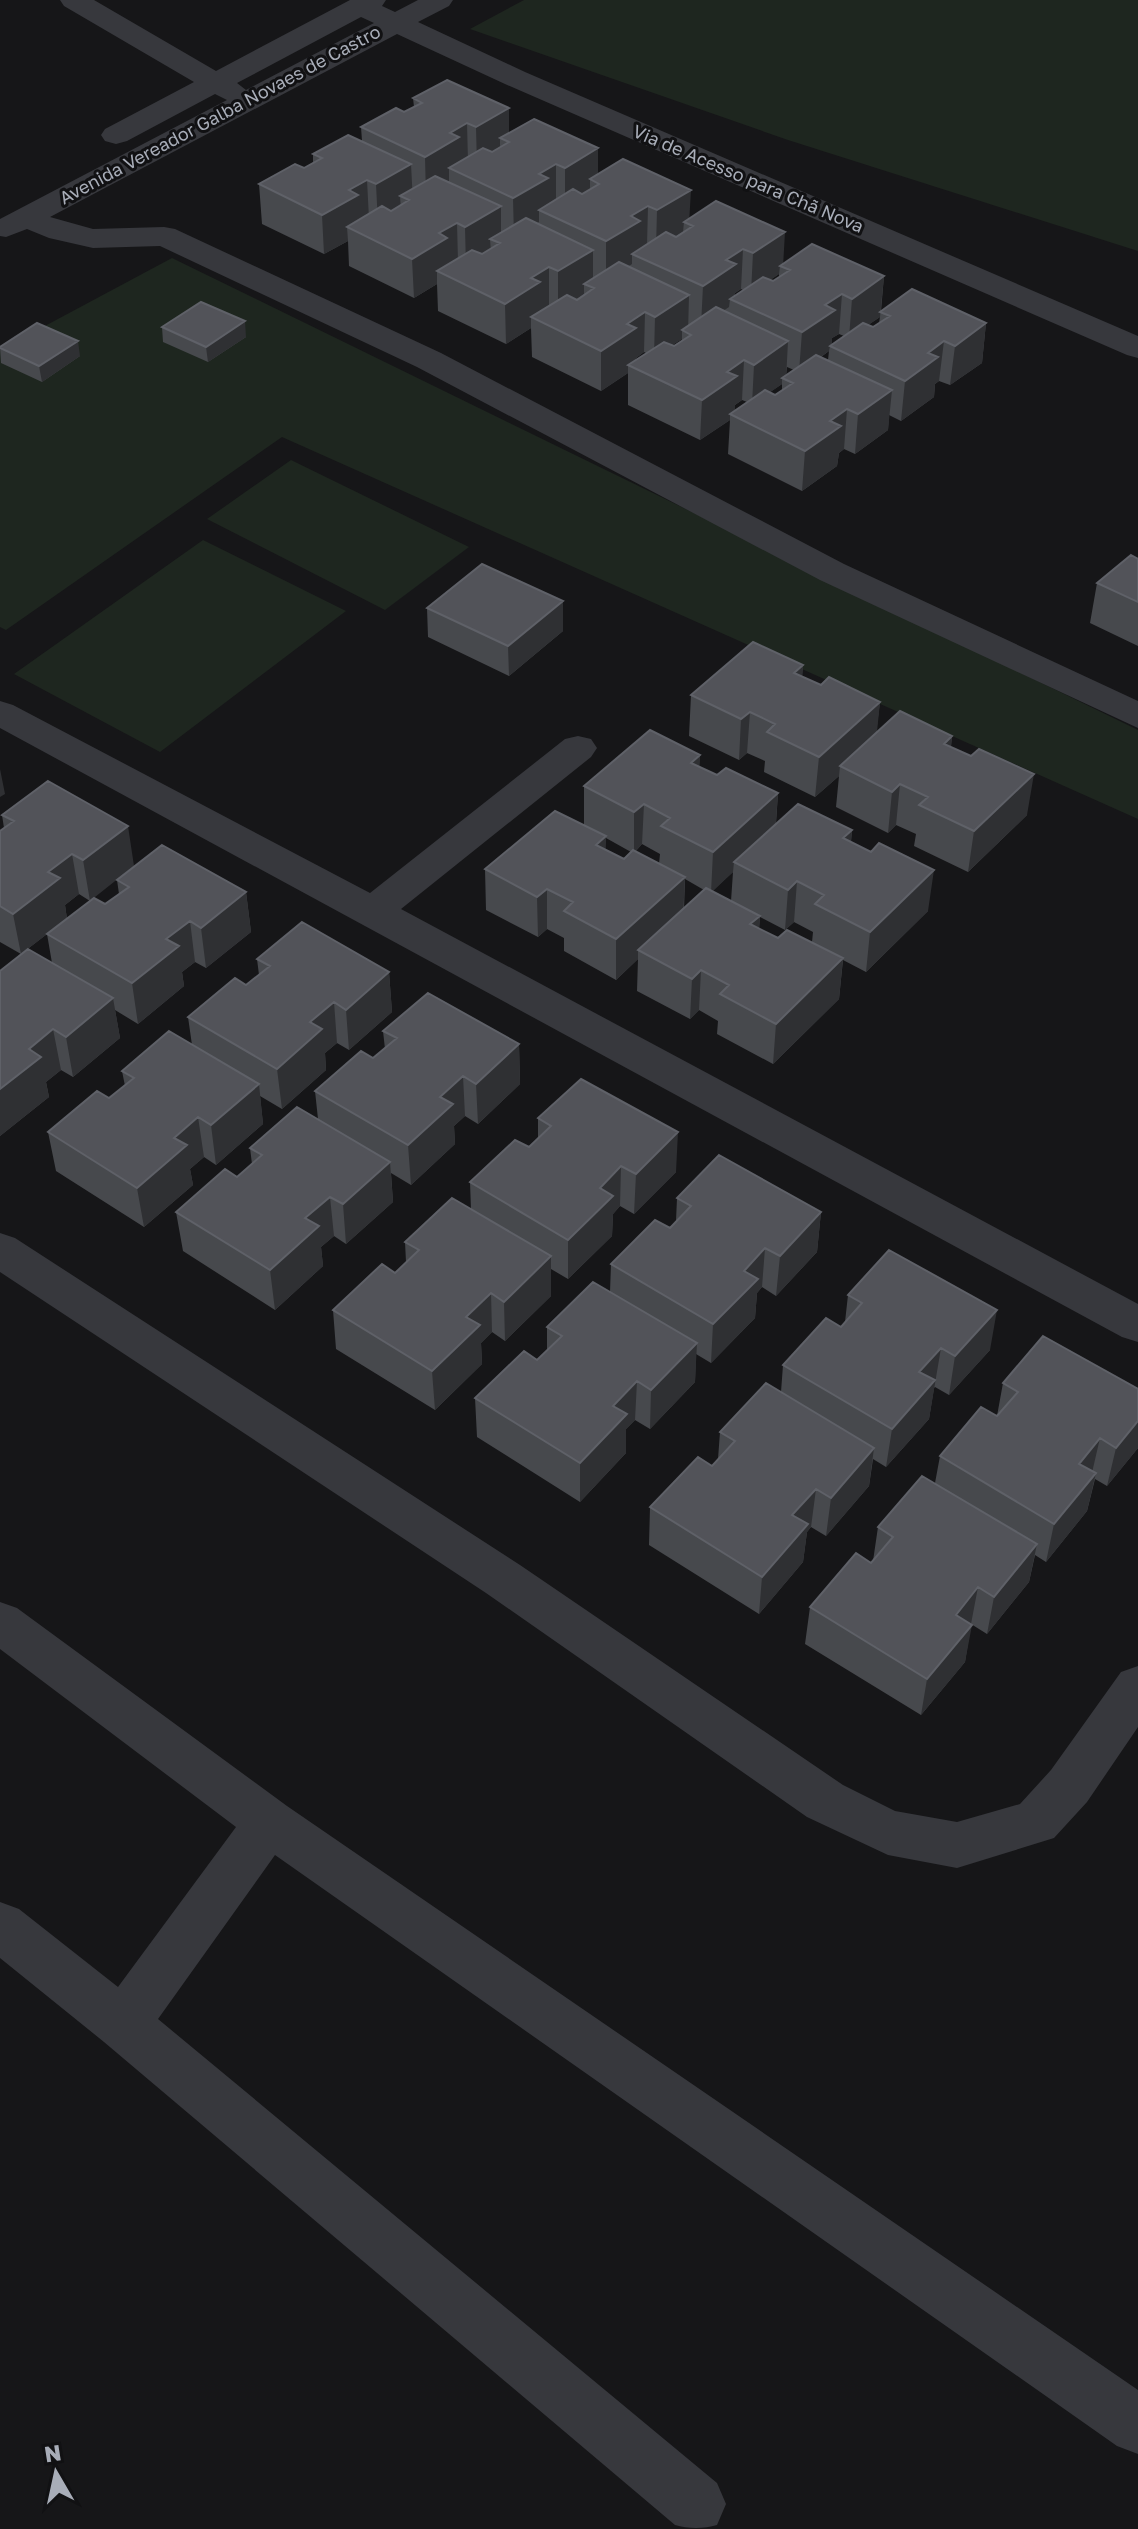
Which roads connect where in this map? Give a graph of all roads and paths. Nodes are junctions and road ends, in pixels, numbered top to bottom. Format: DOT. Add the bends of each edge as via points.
graph roads {
  1 [pos="74,0"];
  2 [pos="439,0"];
  3 [pos="366,3"];
  4 [pos="396,23"];
  5 [pos="214,83"];
  6 [pos="247,101"];
  7 [pos="94,147"];
  8 [pos="13,224"];
  9 [pos="1138,348"];
  10 [pos="0,713"];
  11 [pos="1138,716"];
  12 [pos="578,748"];
  13 [pos="373,911"];
  14 [pos="0,1250"];
  15 [pos="1138,1325"];
  16 [pos="0,1622"];
  17 [pos="1138,1687"];
  18 [pos="269,1822"];
  19 [pos="0,1926"];
  20 [pos="123,2024"];
  21 [pos="1138,2425"];
  22 [pos="696,2504"];
  1 -- 5 [label="street"];
  2 -- 4 [label="street, Avenida Vereador Galba Novaes de Castro"];
  3 -- 4 [label="street, Via de Acesso para Chã Nova"];
  3 -- 5 [label="street, Avenida Vereador Galba Novaes de Castro"];
  4 -- 6 [label="street, Avenida Vereador Galba Novaes de Castro"];
  4 -- 9 [label="street, Via de Acesso para Chã Nova"];
  5 -- 6 [label="street"];
  5 -- 7 [label="street, Avenida Vereador Galba Novaes de Castro"];
  6 -- 8 [label="street, Avenida Vereador Galba Novaes de Castro"];
  8 -- 11 [label="street" via="115,241 164,236 429,360 832,572"];
  10 -- 13 [label="street"];
  12 -- 13 [label="street"];
  13 -- 15 [label="street"];
  14 -- 17 [label="street" via="503,1579 825,1801 888,1832 957,1845 1036,1822 1069,1786"];
  16 -- 18 [label="street"];
  18 -- 20 [label="street"];
  18 -- 21 [label="street"];
  19 -- 20 [label="street"];
  20 -- 22 [label="street"];
}
